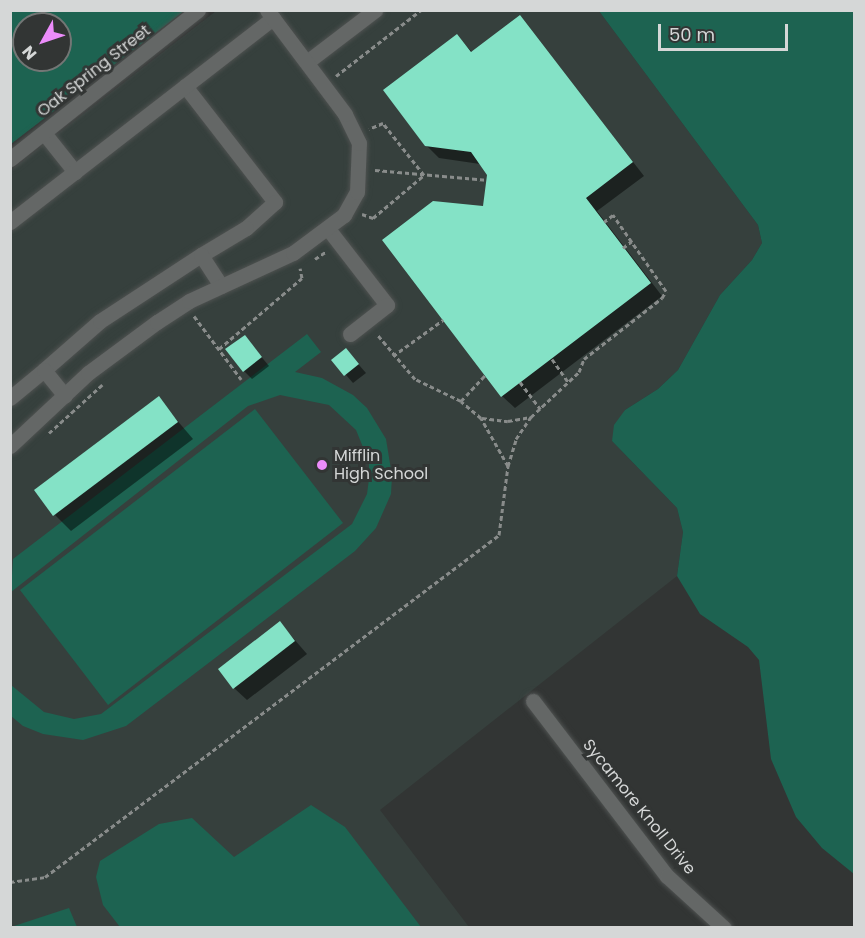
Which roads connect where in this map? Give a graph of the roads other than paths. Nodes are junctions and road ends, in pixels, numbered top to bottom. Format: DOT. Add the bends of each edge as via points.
graph roads {
  1 [pos="198,10"];
  2 [pos="375,10"];
  3 [pos="270,14"];
  4 [pos="307,62"];
  5 [pos="185,86"];
  6 [pos="44,133"];
  7 [pos="10,159"];
  8 [pos="75,172"];
  9 [pos="10,222"];
  10 [pos="329,230"];
  11 [pos="201,255"];
  12 [pos="220,286"];
  13 [pos="350,334"];
  14 [pos="44,370"];
  15 [pos="65,396"];
  16 [pos="10,398"];
  17 [pos="10,446"];
  18 [pos="533,701"];
  19 [pos="724,927"];
  1 -- 6 [label="street, Oak Spring Street"];
  2 -- 4 [label="street"];
  3 -- 4 [label="street"];
  3 -- 5 [label="street"];
  4 -- 10 [label="street" via="345,114 359,143 357,192 344,215"];
  5 -- 8 [label="street"];
  5 -- 11 [label="street" via="275,202 246,228"];
  6 -- 7 [label="street, Oak Spring Street"];
  6 -- 8 [label="street"];
  8 -- 9 [label="street"];
  10 -- 12 [label="street" via="293,253"];
  10 -- 13 [label="street" via="387,305"];
  11 -- 12 [label="street"];
  11 -- 14 [label="street" via="100,321"];
  12 -- 15 [label="street" via="157,322 88,373"];
  14 -- 15 [label="street"];
  14 -- 16 [label="street"];
  15 -- 17 [label="street"];
  18 -- 19 [label="street, Sycamore Knoll Drive" via="667,876"];
}
